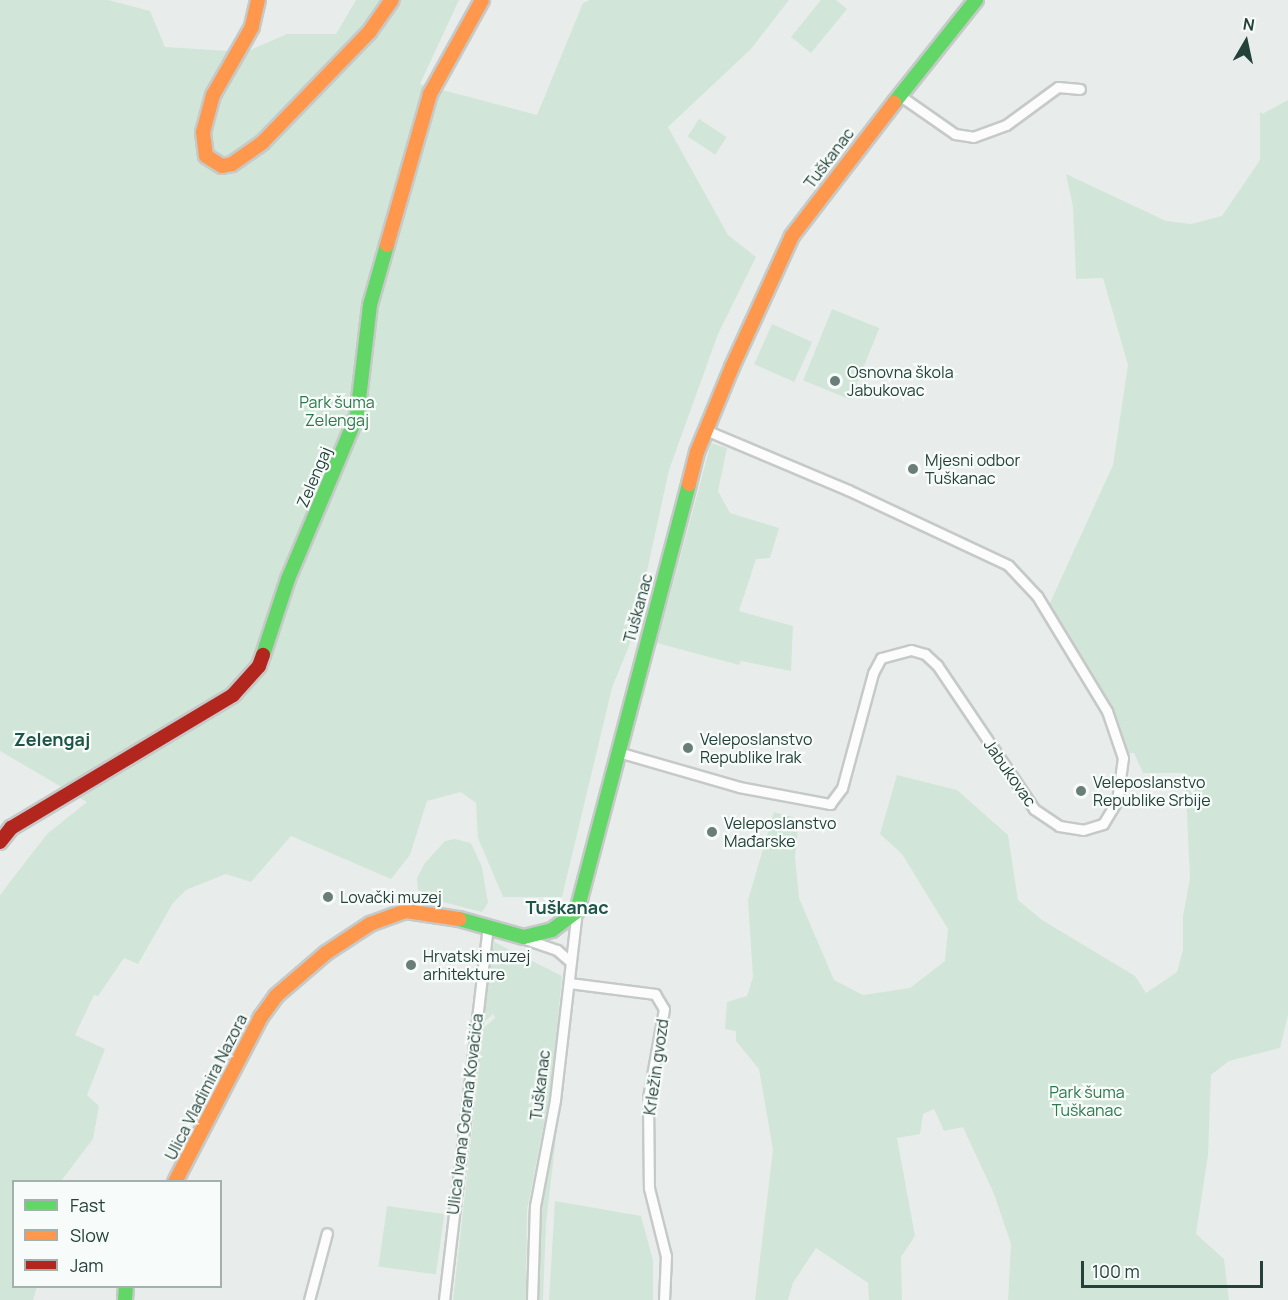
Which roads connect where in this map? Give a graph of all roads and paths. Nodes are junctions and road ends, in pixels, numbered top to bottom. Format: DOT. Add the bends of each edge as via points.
graph roads {
  1 [pos="258,0"];
  2 [pos="392,0"];
  3 [pos="482,0"];
  4 [pos="976,0"];
  5 [pos="1080,88"];
  6 [pos="899,96"];
  7 [pos="705,430"];
  8 [pos="618,753"];
  9 [pos="0,842"];
  10 [pos="577,911"];
  11 [pos="488,928"];
  12 [pos="517,936"];
  13 [pos="571,962"];
  14 [pos="568,982"];
  15 [pos="176,1180"];
  16 [pos="327,1233"];
  17 [pos="309,1300"];
  18 [pos="444,1300"];
  19 [pos="532,1300"];
  20 [pos="664,1300"];
  1 -- 2 [label="street" via="252,27 213,95 203,132 206,156 222,166 232,164 262,143 370,31"];
  3 -- 9 [label="street, Zelengaj" via="430,94 370,305 357,416 288,579 259,666 233,695 11,828"];
  4 -- 6 [label="street, Tuškanac"];
  5 -- 6 [label="street" via="1058,87 1006,125 973,136 955,134"];
  6 -- 7 [label="street, Tuškanac" via="792,236"];
  7 -- 8 [label="street, Tuškanac"];
  7 -- 8 [label="street, Jabukovac" via="848,490 1008,565 1037,596 1107,711 1123,758 1117,801 1103,824 1083,830 1071,831 1040,813 1023,795 937,664 925,654 910,650 881,658 873,673 842,788 830,804 740,787"];
  8 -- 10 [label="street, Tuškanac"];
  10 -- 12 [label="street, Ulica Vladimira Nazora" via="545,933"];
  10 -- 13 [label="street, Tuškanac"];
  11 -- 12 [label="street, Ulica Vladimira Nazora"];
  11 -- 15 [label="street, Ulica Vladimira Nazora" via="429,912 395,913 369,924 300,972 276,996 250,1035"];
  11 -- 18 [label="street, Ulica Ivana Gorana Kovačića"];
  12 -- 13 [label="street, Ulica Vladimira Nazora" via="557,950"];
  13 -- 14 [label="street, Tuškanac"];
  14 -- 19 [label="street, Tuškanac" via="552,1123 535,1206"];
  14 -- 20 [label="street, Krležin gvozd" via="655,994 664,1009 648,1098 648,1120 649,1188 666,1256"];
  16 -- 17 [label="street"];
}
